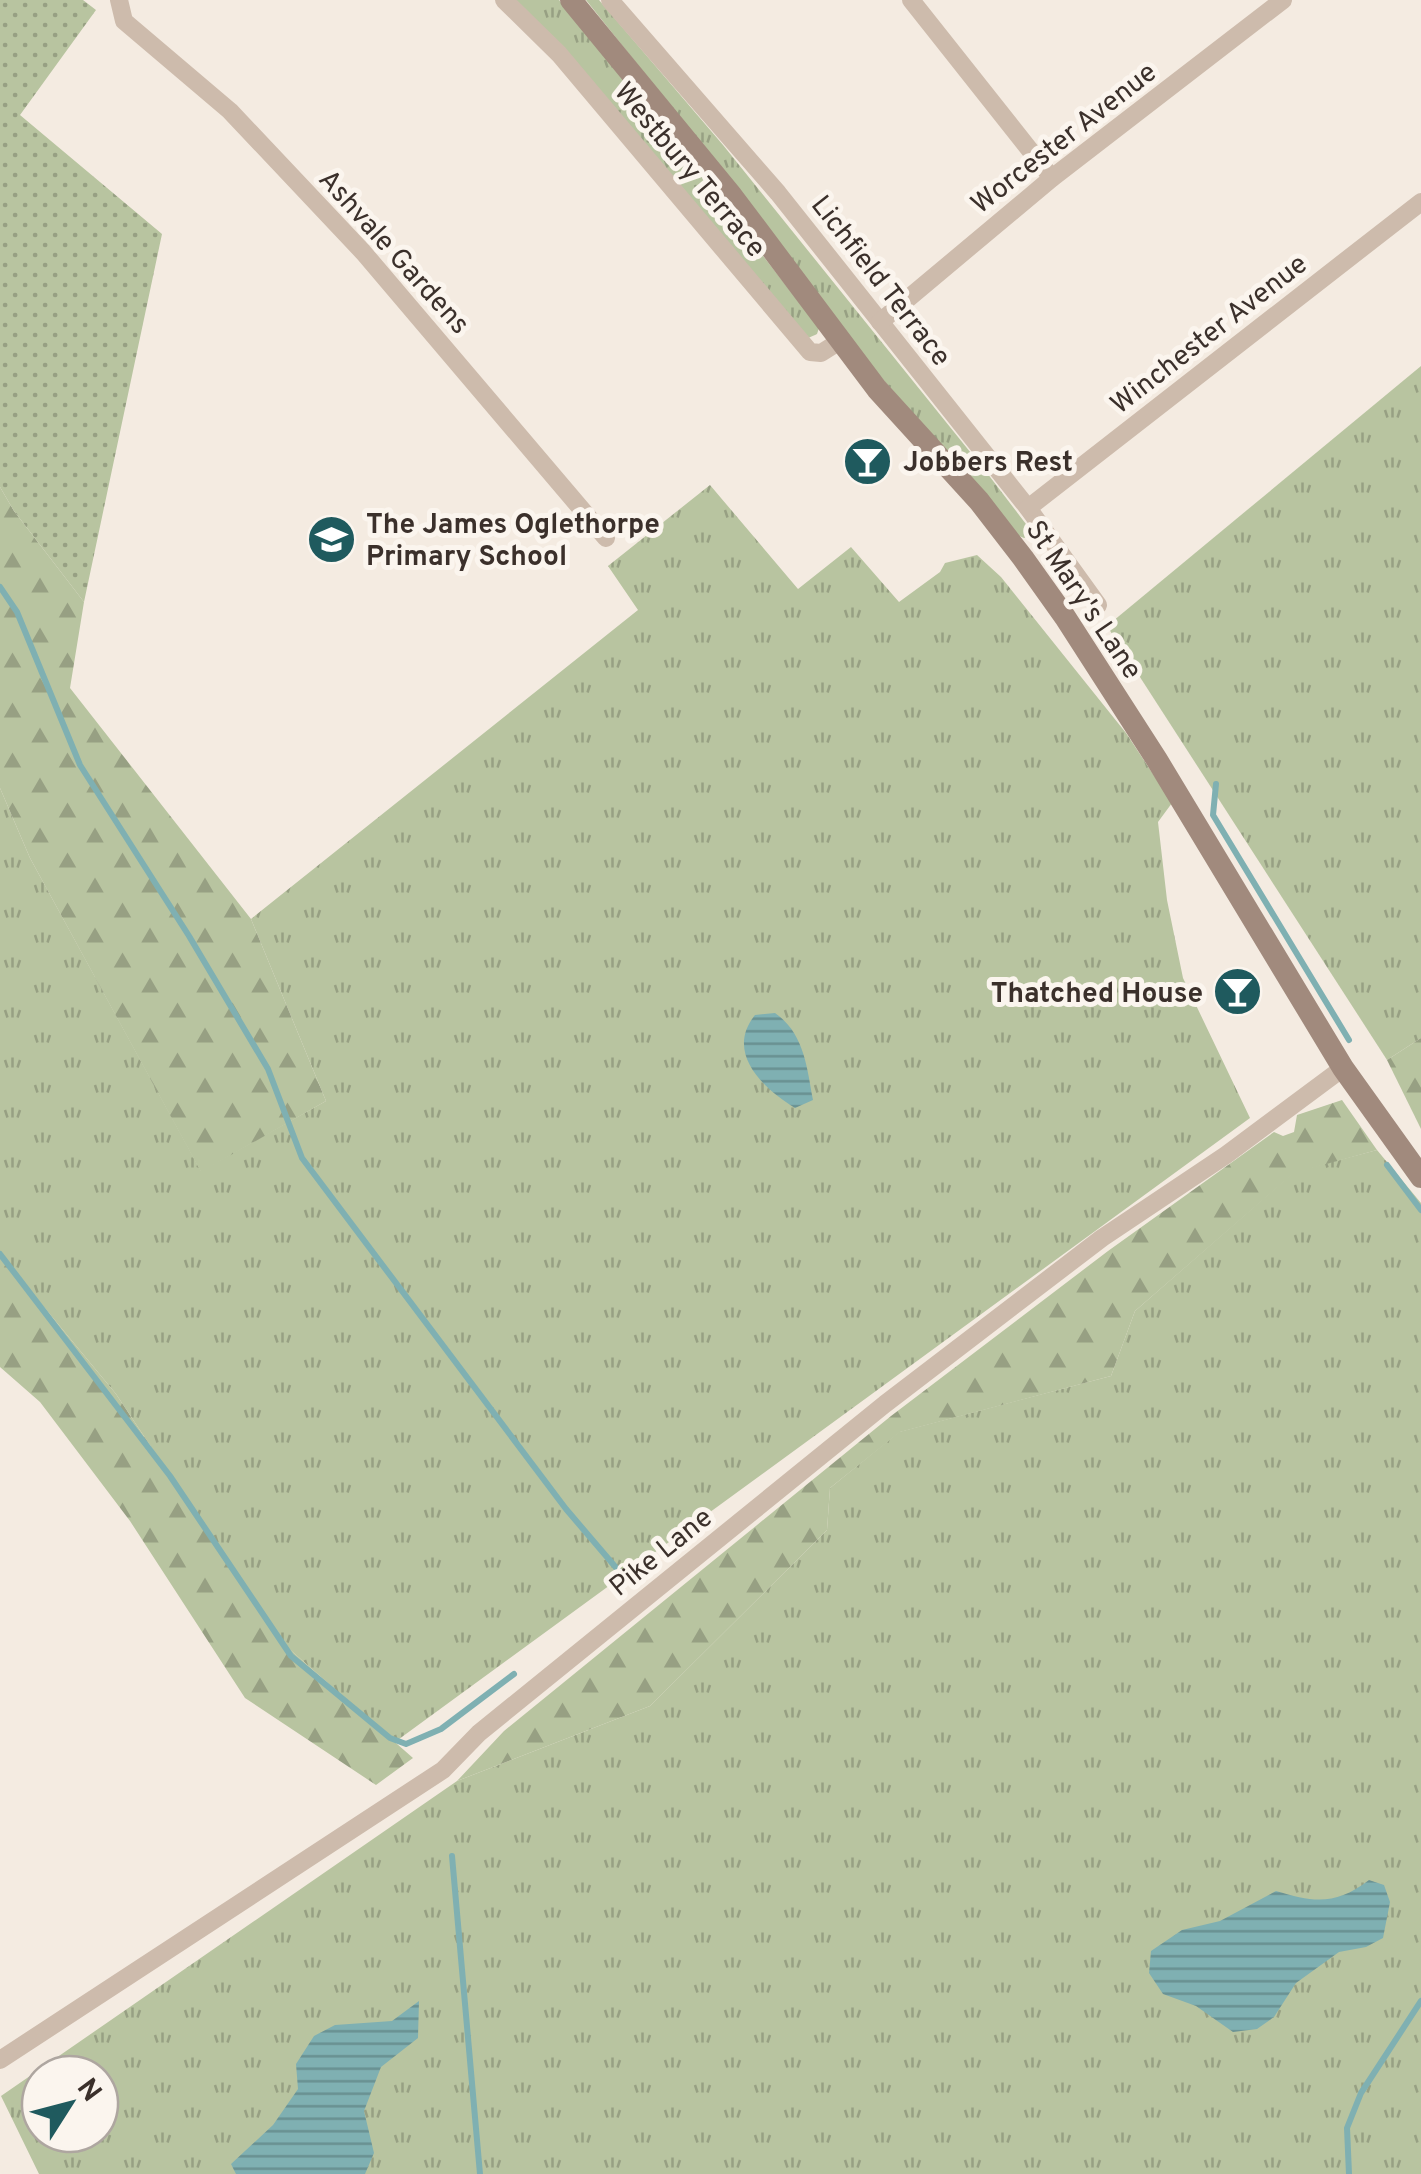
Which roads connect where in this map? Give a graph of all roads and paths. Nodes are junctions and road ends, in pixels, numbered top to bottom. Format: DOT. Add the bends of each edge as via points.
graph roads {
  1 [pos="119,0"];
  2 [pos="504,0"];
  3 [pos="571,0"];
  4 [pos="610,0"];
  5 [pos="910,0"];
  6 [pos="1283,0"];
  7 [pos="1052,178"];
  8 [pos="1421,202"];
  9 [pos="880,322"];
  10 [pos="840,341"];
  11 [pos="1028,508"];
  12 [pos="1048,536"];
  13 [pos="606,538"];
  14 [pos="1023,558"];
  15 [pos="1098,605"];
  16 [pos="1344,1068"];
  17 [pos="1421,1177"];
  18 [pos="0,2060"];
  1 -- 13 [label="street, Ashvale Gardens" via="124,21 230,111 363,252"];
  2 -- 10 [label="street, Westbury Terrace" via="558,54 810,352"];
  3 -- 10 [label="main road, St Mary's Lane" via="732,196"];
  4 -- 9 [label="street, Lichfield Terrace" via="778,192"];
  5 -- 7 [label="street"];
  6 -- 7 [label="street, Worcester Avenue"];
  7 -- 9 [label="street, Worcester Avenue"];
  8 -- 11 [label="street, Winchester Avenue"];
  9 -- 11 [label="street, Lichfield Terrace"];
  10 -- 14 [label="main road, St Mary's Lane"];
  11 -- 12 [label="street, Lichfield Terrace"];
  12 -- 14 [label="street"];
  12 -- 15 [label="street, Lichfield Terrace"];
  14 -- 16 [label="main road, St Mary's Lane" via="1157,760"];
  16 -- 17 [label="main road, St Mary's Lane"];
  16 -- 18 [label="street, Pike Lane" via="1102,1238 885,1404 443,1770"];
}
